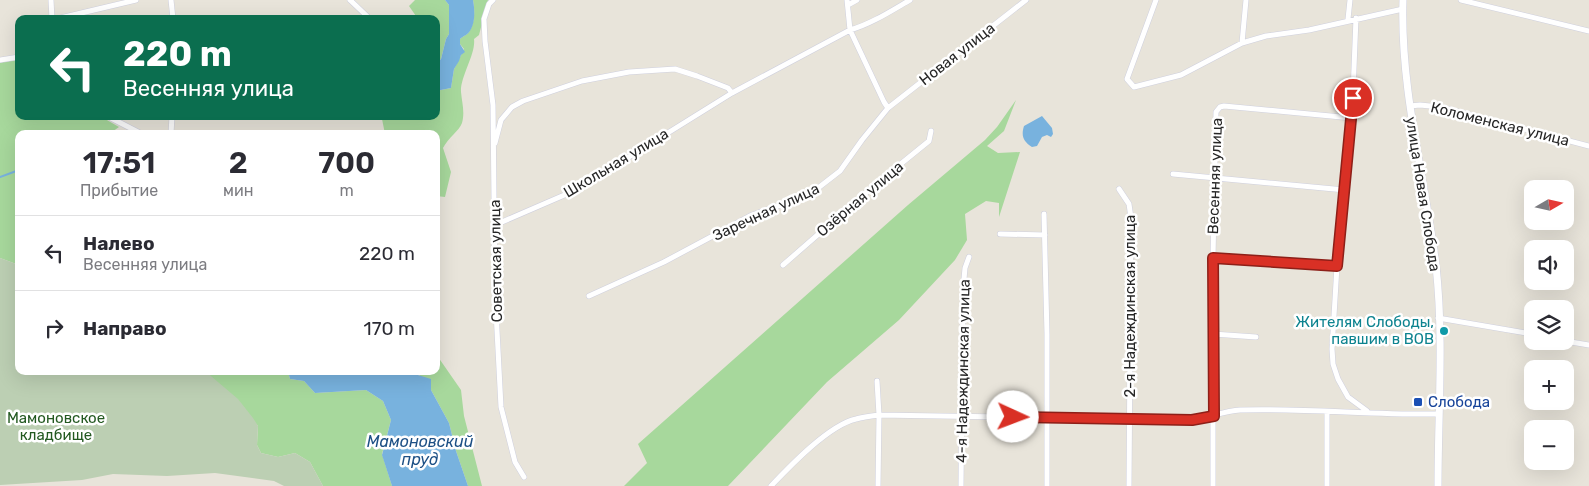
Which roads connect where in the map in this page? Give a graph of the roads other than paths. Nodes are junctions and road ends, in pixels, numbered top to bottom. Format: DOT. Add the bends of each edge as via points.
graph roads {
  1 [pos="51,0"];
  2 [pos="136,0"];
  3 [pos="171,0"];
  4 [pos="350,0"];
  5 [pos="493,0"];
  6 [pos="857,0"];
  7 [pos="910,0"];
  8 [pos="1026,0"];
  9 [pos="1156,0"];
  10 [pos="1246,0"];
  11 [pos="1350,0"];
  12 [pos="1403,0"];
  13 [pos="1461,0"];
  14 [pos="847,3"];
  15 [pos="1402,8"];
  16 [pos="52,15"];
  17 [pos="73,15"];
  18 [pos="173,15"];
  19 [pos="366,15"];
  20 [pos="1356,18"];
  21 [pos="1348,20"];
  22 [pos="850,30"];
  23 [pos="1589,31"];
  24 [pos="1242,43"];
  25 [pos="15,58"];
  26 [pos="0,60"];
  27 [pos="732,93"];
  28 [pos="1410,106"];
  29 [pos="888,108"];
  30 [pos="1352,118"];
  31 [pos="114,120"];
  32 [pos="134,130"];
  33 [pos="931,131"];
  34 [pos="1589,146"];
  35 [pos="493,165"];
  36 [pos="1173,174"];
  37 [pos="1215,177"];
  38 [pos="1119,189"];
  39 [pos="1345,190"];
  40 [pos="1044,214"];
  41 [pos="495,225"];
  42 [pos="1000,234"];
  43 [pos="1044,235"];
  44 [pos="969,257"];
  45 [pos="1213,258"];
  46 [pos="783,265"];
  47 [pos="1337,266"];
  48 [pos="589,296"];
  49 [pos="1438,318"];
  50 [pos="1524,333"];
  51 [pos="1213,334"];
  52 [pos="1256,338"];
  53 [pos="1574,342"];
  54 [pos="1589,345"];
  55 [pos="877,381"];
  56 [pos="1327,412"];
  57 [pos="1368,412"];
  58 [pos="1438,414"];
  59 [pos="879,416"];
  60 [pos="963,416"];
  61 [pos="1214,416"];
  62 [pos="1047,418"];
  63 [pos="1130,419"];
  64 [pos="524,477"];
  65 [pos="771,486"];
  66 [pos="878,486"];
  67 [pos="961,486"];
  68 [pos="1046,486"];
  69 [pos="1129,486"];
  70 [pos="1213,486"];
  71 [pos="1327,486"];
  72 [pos="1438,486"];
  1 -- 16 [label="street"];
  2 -- 17 [label="street"];
  3 -- 18 [label="street"];
  4 -- 19 [label="street"];
  5 -- 35 [label="street, Советская улица" via="484,19 493,105"];
  6 -- 14 [label="street"];
  7 -- 22 [label="street, Школьная улица"];
  8 -- 29 [label="street, Новая улица"];
  9 -- 24 [label="street" via="1127,80 1134,86 1180,76"];
  10 -- 24 [label="street"];
  11 -- 21 [label="street"];
  12 -- 15 [label="street, улица Новая Слобода"];
  13 -- 23 [label="street"];
  14 -- 22 [label="street"];
  15 -- 20 [label="street"];
  15 -- 28 [label="street, улица Новая Слобода"];
  20 -- 21 [label="street"];
  20 -- 30 [label="street"];
  21 -- 24 [label="street"];
  22 -- 27 [label="street, Школьная улица"];
  22 -- 29 [label="street"];
  25 -- 26 [label="street"];
  27 -- 35 [label="street" via="728,88 675,70 629,72 582,81 512,107 497,131"];
  27 -- 41 [label="street, Школьная улица" via="576,190"];
  28 -- 34 [label="street, Коломенская улица" via="1440,108"];
  28 -- 49 [label="street, улица Новая Слобода" via="1436,268"];
  29 -- 48 [label="street, Заречная улица" via="840,171 809,195 752,215 664,262"];
  30 -- 37 [label="street, Весенняя улица" via="1220,107 1216,112"];
  30 -- 39 [label="street"];
  31 -- 32 [label="street"];
  33 -- 46 [label="street, Озёрная улица" via="930,141"];
  35 -- 41 [label="street, Советская улица"];
  36 -- 37 [label="street"];
  37 -- 39 [label="street"];
  37 -- 45 [label="street, Весенняя улица"];
  38 -- 63 [label="street, 2-я Надеждинская улица" via="1130,204 1131,218"];
  39 -- 47 [label="street"];
  40 -- 43 [label="street"];
  41 -- 64 [label="street, Советская улица" via="501,407 515,462"];
  42 -- 43 [label="street"];
  43 -- 62 [label="street"];
  44 -- 60 [label="street, 4-я Надеждинская улица" via="964,268 963,290"];
  45 -- 47 [label="street"];
  45 -- 51 [label="street, Весенняя улица"];
  47 -- 57 [label="street" via="1333,364 1348,397"];
  49 -- 50 [label="street"];
  49 -- 58 [label="street, улица Новая Слобода"];
  51 -- 52 [label="street"];
  51 -- 61 [label="street, Весенняя улица"];
  53 -- 54 [label="street"];
  55 -- 59 [label="street"];
  56 -- 57 [label="street"];
  56 -- 61 [label="street" via="1239,410"];
  56 -- 71 [label="street"];
  57 -- 58 [label="street"];
  58 -- 72 [label="street"];
  59 -- 60 [label="street"];
  59 -- 65 [label="street" via="854,419 834,429"];
  59 -- 66 [label="street"];
  60 -- 62 [label="street"];
  60 -- 67 [label="street, 4-я Надеждинская улица"];
  61 -- 63 [label="street" via="1192,420"];
  61 -- 70 [label="street, Весенняя улица"];
  62 -- 63 [label="street"];
  62 -- 68 [label="street"];
  63 -- 69 [label="street, 2-я Надеждинская улица"];
}
